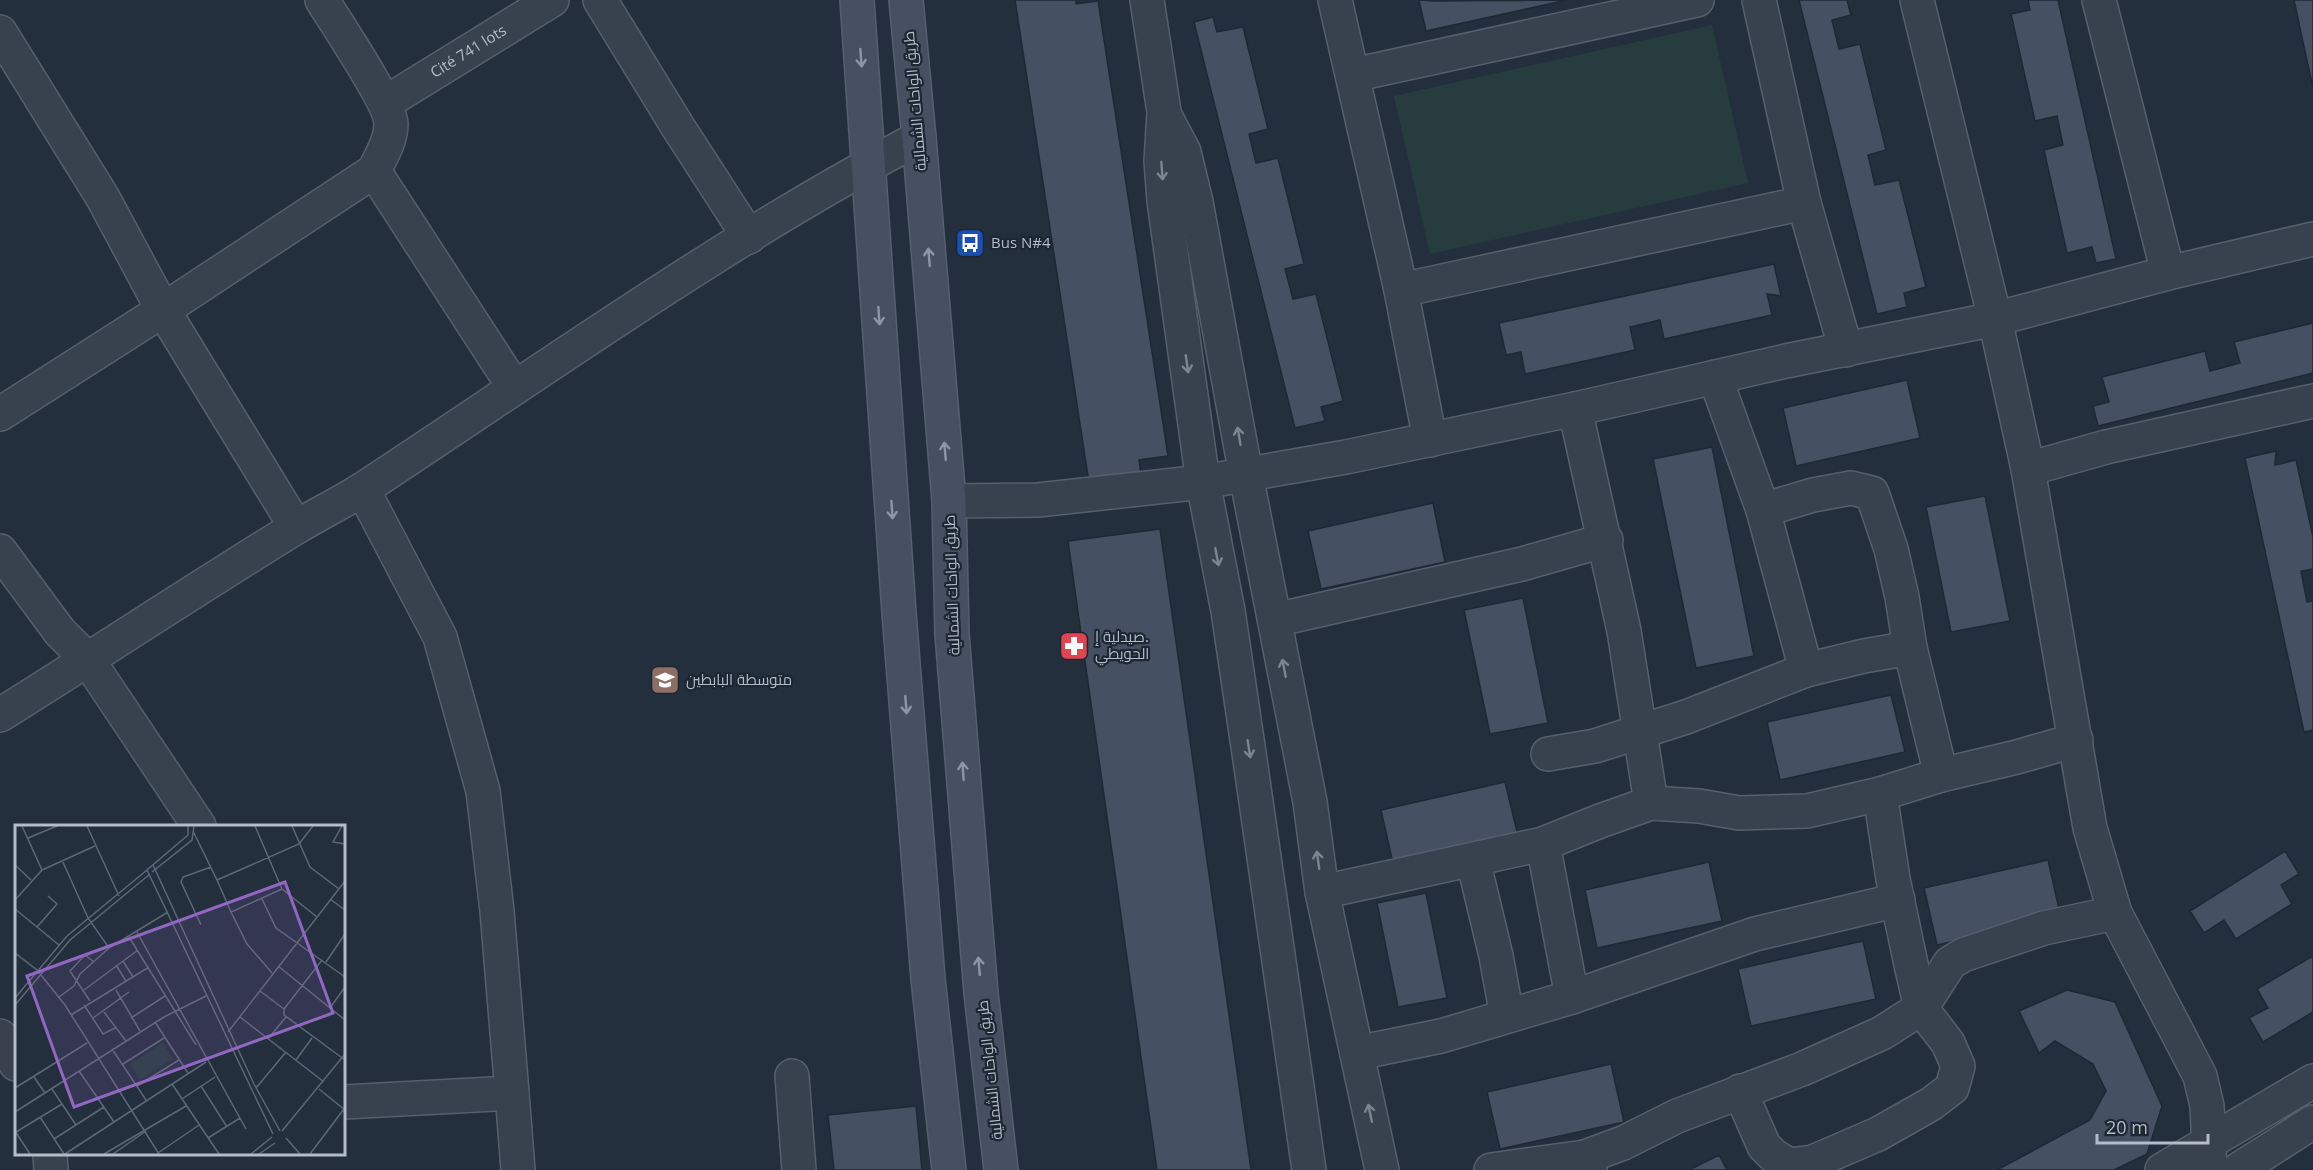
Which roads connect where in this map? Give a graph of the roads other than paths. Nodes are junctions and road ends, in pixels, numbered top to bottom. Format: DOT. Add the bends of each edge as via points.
graph roads {
  1 [pos="321,0"];
  2 [pos="552,0"];
  3 [pos="600,0"];
  4 [pos="857,0"];
  5 [pos="906,0"];
  6 [pos="1147,0"];
  7 [pos="1335,0"];
  8 [pos="1697,0"];
  9 [pos="1759,0"];
  10 [pos="1917,0"];
  11 [pos="2099,0"];
  12 [pos="3,44"];
  13 [pos="1353,75"];
  14 [pos="385,103"];
  15 [pos="1164,112"];
  16 [pos="919,138"];
  17 [pos="868,165"];
  18 [pos="374,171"];
  19 [pos="1804,203"];
  20 [pos="749,237"];
  21 [pos="2313,239"];
  22 [pos="2168,273"];
  23 [pos="1401,290"];
  24 [pos="163,310"];
  25 [pos="1995,319"];
  26 [pos="1846,350"];
  27 [pos="1715,377"];
  28 [pos="514,387"];
  29 [pos="2313,401"];
  30 [pos="1575,409"];
  31 [pos="0,414"];
  32 [pos="1430,440"];
  33 [pos="2028,469"];
  34 [pos="1246,475"];
  35 [pos="1203,482"];
  36 [pos="363,490"];
  37 [pos="949,501"];
  38 [pos="1762,510"];
  39 [pos="296,527"];
  40 [pos="1606,540"];
  41 [pos="0,551"];
  42 [pos="1275,620"];
  43 [pos="1910,648"];
  44 [pos="88,660"];
  45 [pos="1806,670"];
  46 [pos="0,715"];
  47 [pos="1639,733"];
  48 [pos="2076,740"];
  49 [pos="1548,754"];
  50 [pos="1941,775"];
  51 [pos="1880,795"];
  52 [pos="1651,803"];
  53 [pos="198,825"];
  54 [pos="1543,844"];
  55 [pos="1473,860"];
  56 [pos="1322,892"];
  57 [pos="1898,900"];
  58 [pos="2115,913"];
  59 [pos="1572,997"];
  60 [pos="1922,1008"];
  61 [pos="1506,1016"];
  62 [pos="0,1036"];
  63 [pos="1357,1053"];
  64 [pos="15,1062"];
  65 [pos="792,1076"];
  66 [pos="2313,1081"];
  67 [pos="1740,1091"];
  68 [pos="512,1093"];
  69 [pos="345,1102"];
  70 [pos="2313,1122"];
  71 [pos="50,1155"];
  72 [pos="2209,1157"];
  73 [pos="1587,1163"];
  74 [pos="51,1170"];
  75 [pos="518,1170"];
  76 [pos="799,1170"];
  77 [pos="949,1170"];
  78 [pos="1001,1170"];
  79 [pos="1309,1170"];
  80 [pos="1382,1170"];
  81 [pos="1491,1170"];
  82 [pos="2162,1170"];
  83 [pos="2238,1170"];
  1 -- 14 [label="street"];
  2 -- 14 [label="street, Cité 741 lots"];
  3 -- 20 [label="street"];
  4 -- 17 [label="main road, one-way"];
  5 -- 16 [label="main road, طريق الواحات الشمالية"];
  6 -- 15 [label="street"];
  7 -- 13 [label="street"];
  8 -- 13 [label="street"];
  9 -- 19 [label="street"];
  10 -- 25 [label="street"];
  11 -- 22 [label="street"];
  12 -- 24 [label="street" via="102,198"];
  13 -- 23 [label="street"];
  14 -- 18 [label="street" via="392,123"];
  34 -- 15 [label="street, one-way" via="1196,202 1184,152"];
  15 -- 35 [label="street, one-way" via="1164,201"];
  16 -- 17 [label="street"];
  37 -- 16 [label="main road, طريق الواحات الشمالية, one-way"];
  17 -- 20 [label="street"];
  17 -- 77 [label="main road, one-way" via="926,955"];
  18 -- 24 [label="street"];
  18 -- 28 [label="street"];
  19 -- 23 [label="street"];
  19 -- 26 [label="street"];
  20 -- 28 [label="street"];
  21 -- 22 [label="street"];
  22 -- 25 [label="street"];
  23 -- 32 [label="street"];
  24 -- 31 [label="street"];
  24 -- 39 [label="street"];
  25 -- 26 [label="street"];
  25 -- 33 [label="street"];
  26 -- 27 [label="street"];
  27 -- 30 [label="street"];
  27 -- 38 [label="street"];
  28 -- 36 [label="street"];
  29 -- 33 [label="street" via="2106,447"];
  30 -- 32 [label="street"];
  30 -- 40 [label="street"];
  32 -- 34 [label="street"];
  33 -- 48 [label="street"];
  34 -- 35 [label="street"];
  34 -- 42 [label="street"];
  35 -- 37 [label="street" via="1038,500"];
  35 -- 79 [label="street, one-way" via="1229,622"];
  36 -- 39 [label="street"];
  36 -- 68 [label="street" via="440,637 483,791"];
  78 -- 37 [label="main road, طريق الواحات الشمالية, one-way" via="981,993 959,727"];
  38 -- 43 [label="street" via="1851,488 1872,493 1891,549"];
  38 -- 45 [label="street"];
  39 -- 44 [label="street"];
  40 -- 42 [label="street" via="1522,564"];
  40 -- 47 [label="street"];
  41 -- 44 [label="street" via="60,632"];
  56 -- 42 [label="street, one-way" via="1310,802"];
  43 -- 45 [label="street"];
  43 -- 50 [label="street"];
  44 -- 46 [label="street"];
  44 -- 53 [label="street"];
  45 -- 47 [label="street"];
  47 -- 49 [label="street"];
  47 -- 52 [label="street"];
  48 -- 50 [label="street"];
  48 -- 58 [label="street" via="2090,828"];
  50 -- 51 [label="street"];
  51 -- 52 [label="street" via="1807,811 1770,813"];
  51 -- 57 [label="street"];
  52 -- 54 [label="street"];
  54 -- 55 [label="street"];
  54 -- 59 [label="street"];
  55 -- 56 [label="street"];
  55 -- 61 [label="street"];
  56 -- 63 [label="street"];
  57 -- 59 [label="street" via="1755,934"];
  57 -- 60 [label="street"];
  58 -- 60 [label="street" via="2044,928 1963,955 1950,963"];
  58 -- 72 [label="street" via="2200,1076 2207,1106"];
  59 -- 61 [label="street"];
  60 -- 67 [label="street" via="1872,1037 1802,1069"];
  60 -- 67 [label="street" via="1948,1043 1958,1066 1952,1088 1878,1134 1813,1162 1789,1165 1764,1146"];
  61 -- 63 [label="street" via="1441,1036"];
  62 -- 64 [label="street"];
  80 -- 63 [label="street, one-way"];
  65 -- 76 [label="street"];
  66 -- 72 [label="street"];
  67 -- 73 [label="street" via="1677,1116"];
  68 -- 69 [label="street"];
  68 -- 75 [label="street"];
  70 -- 83 [label="street"];
  71 -- 74 [label="street"];
  72 -- 82 [label="street"];
  73 -- 81 [label="street"];
}
